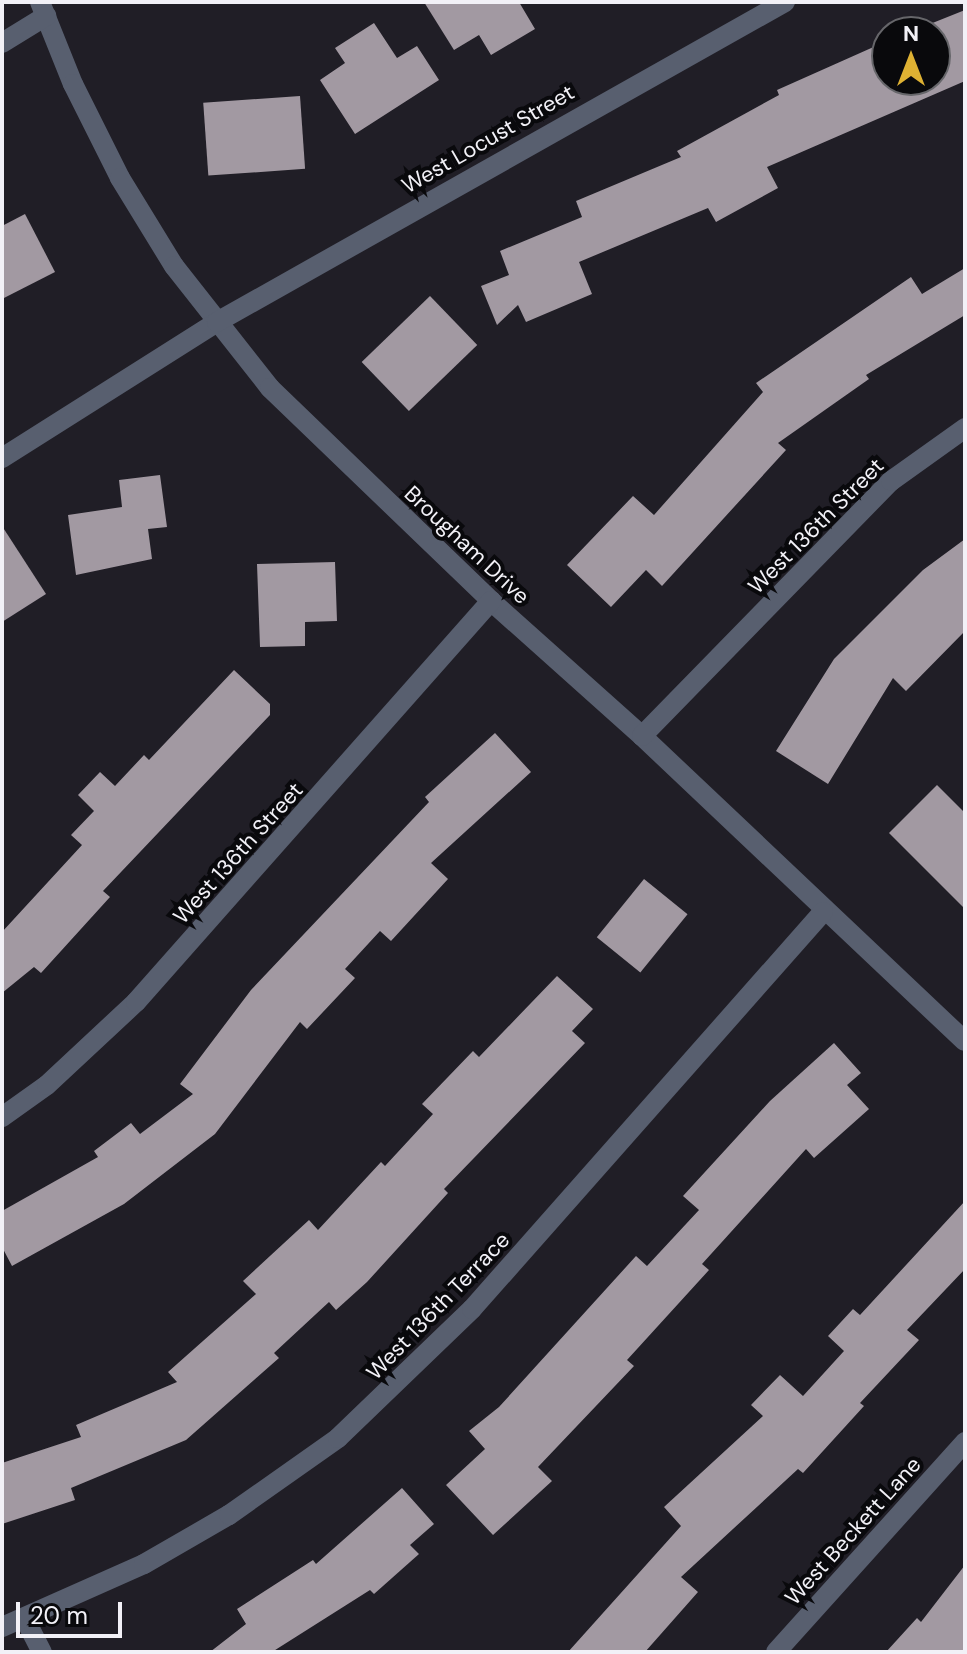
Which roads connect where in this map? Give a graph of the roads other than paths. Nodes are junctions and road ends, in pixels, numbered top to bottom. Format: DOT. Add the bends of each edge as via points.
graph roads {
  1 [pos="785,2"];
  2 [pos="43,9"];
  3 [pos="2,43"];
  4 [pos="217,322"];
  5 [pos="965,428"];
  6 [pos="2,458"];
  7 [pos="491,601"];
  8 [pos="642,736"];
  9 [pos="823,912"];
  10 [pos="965,1041"];
  11 [pos="2,1117"];
  12 [pos="965,1442"];
  13 [pos="25,1619"];
  14 [pos="2,1627"];
  15 [pos="42,1652"];
  16 [pos="776,1652"];
  1 -- 4 [label="street, West Locust Street"];
  2 -- 3 [label="street"];
  2 -- 4 [label="street, Brougham Drive" via="120,178 174,266"];
  4 -- 6 [label="street, West Locust Street"];
  4 -- 7 [label="street, Brougham Drive" via="270,388"];
  5 -- 8 [label="street, West 136th Street" via="891,481"];
  7 -- 8 [label="street, Brougham Drive"];
  7 -- 11 [label="street, West 136th Street" via="136,1002 47,1085"];
  8 -- 9 [label="street, Brougham Drive"];
  9 -- 10 [label="street, Brougham Drive"];
  9 -- 13 [label="street, West 136th Terrace" via="472,1309 338,1438 229,1515"];
  12 -- 16 [label="street, West Beckett Lane"];
  13 -- 14 [label="street, West 136th Terrace"];
  13 -- 15 [label="street"];
}
